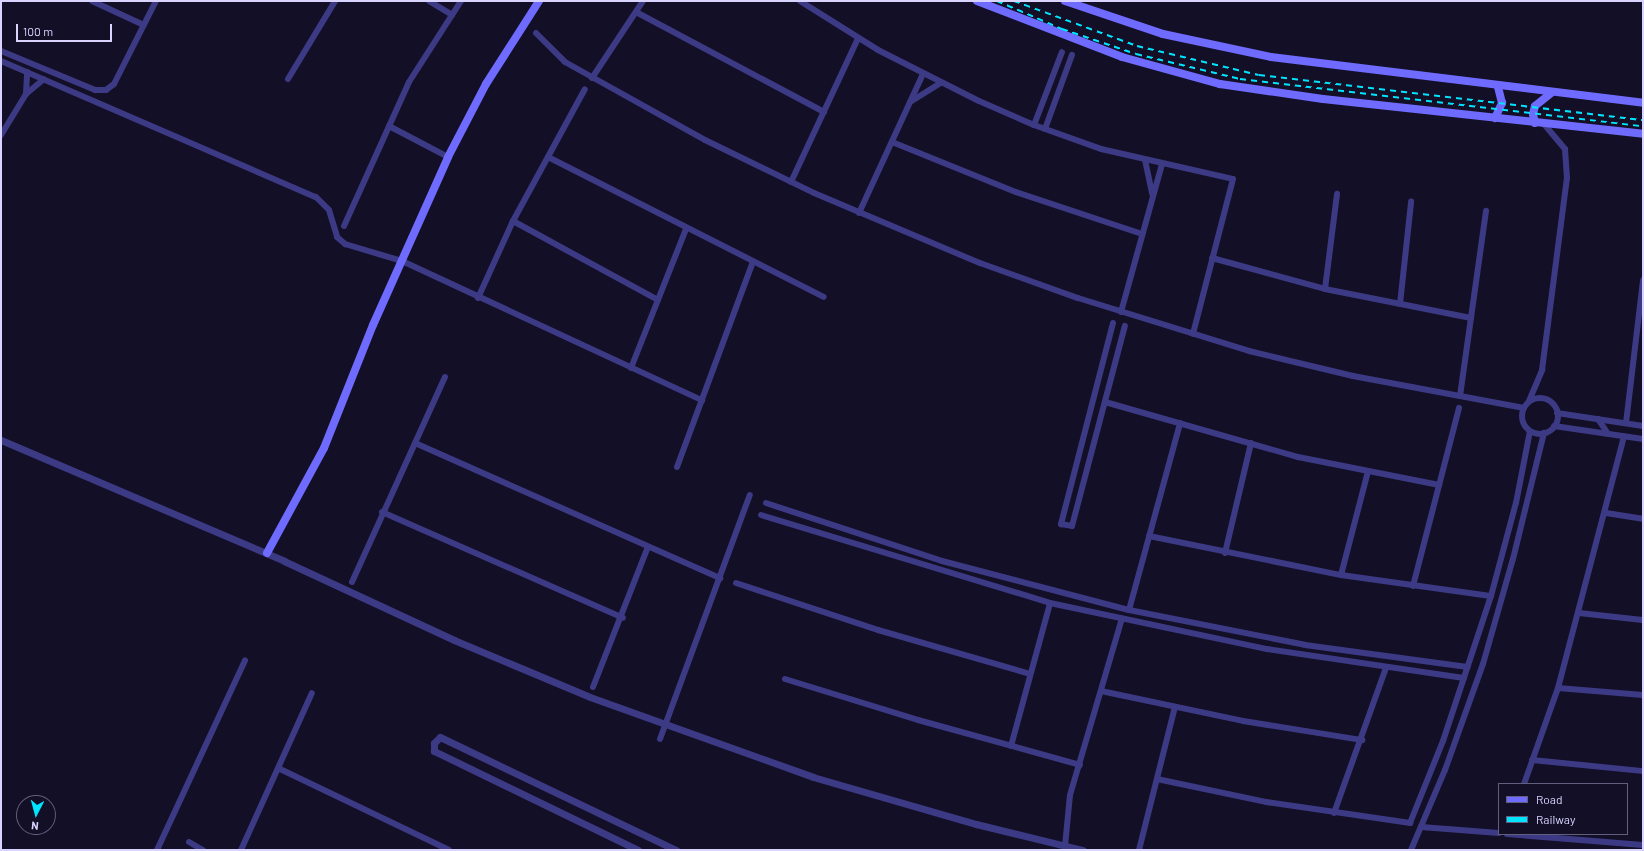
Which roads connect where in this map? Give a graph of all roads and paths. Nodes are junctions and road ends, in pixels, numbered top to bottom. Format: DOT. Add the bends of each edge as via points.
graph roads {
  1 [pos="92,1"];
  2 [pos="156,1"];
  3 [pos="335,1"];
  4 [pos="429,1"];
  5 [pos="461,1"];
  6 [pos="539,1"];
  7 [pos="643,1"];
  8 [pos="800,1"];
  9 [pos="977,1"];
  10 [pos="1065,1"];
  11 [pos="636,12"];
  12 [pos="452,15"];
  13 [pos="144,26"];
  14 [pos="536,33"];
  15 [pos="858,38"];
  16 [pos="1,51"];
  17 [pos="1062,52"];
  18 [pos="1072,56"];
  19 [pos="1,61"];
  20 [pos="27,72"];
  21 [pos="923,74"];
  22 [pos="592,78"];
  23 [pos="44,79"];
  24 [pos="288,79"];
  25 [pos="941,83"];
  26 [pos="1498,87"];
  27 [pos="585,88"];
  28 [pos="1551,93"];
  29 [pos="26,94"];
  30 [pos="910,102"];
  31 [pos="1643,103"];
  32 [pos="824,112"];
  33 [pos="1495,118"];
  34 [pos="1539,123"];
  35 [pos="1034,125"];
  36 [pos="389,126"];
  37 [pos="1045,129"];
  38 [pos="1643,134"];
  39 [pos="1,136"];
  40 [pos="892,142"];
  41 [pos="448,157"];
  42 [pos="548,157"];
  43 [pos="1145,160"];
  44 [pos="1162,164"];
  45 [pos="791,182"];
  46 [pos="1152,194"];
  47 [pos="1337,194"];
  48 [pos="1411,202"];
  49 [pos="1486,210"];
  50 [pos="859,213"];
  51 [pos="514,221"];
  52 [pos="344,226"];
  53 [pos="686,229"];
  54 [pos="1142,234"];
  55 [pos="1212,258"];
  56 [pos="402,261"];
  57 [pos="753,262"];
  58 [pos="1643,280"];
  59 [pos="1325,289"];
  60 [pos="824,297"];
  61 [pos="478,298"];
  62 [pos="658,300"];
  63 [pos="1400,304"];
  64 [pos="1121,312"];
  65 [pos="1471,318"];
  66 [pos="1114,323"];
  67 [pos="1125,326"];
  68 [pos="1193,334"];
  69 [pos="1104,360"];
  70 [pos="1116,363"];
  71 [pos="631,368"];
  72 [pos="445,377"];
  73 [pos="1460,396"];
  74 [pos="702,400"];
  75 [pos="1529,401"];
  76 [pos="1105,402"];
  77 [pos="1459,408"];
  78 [pos="1524,408"];
  79 [pos="1557,413"];
  80 [pos="1598,419"];
  81 [pos="1180,423"];
  82 [pos="1626,423"];
  83 [pos="1554,426"];
  84 [pos="1643,426"];
  85 [pos="1530,431"];
  86 [pos="1544,433"];
  87 [pos="1608,434"];
  88 [pos="1624,436"];
  89 [pos="1643,439"];
  90 [pos="1,440"];
  91 [pos="414,443"];
  92 [pos="1251,443"];
  93 [pos="677,467"];
  94 [pos="1368,472"];
  95 [pos="1439,484"];
  96 [pos="750,495"];
  97 [pos="766,503"];
  98 [pos="382,512"];
  99 [pos="1606,513"];
  100 [pos="800,514"];
  101 [pos="761,515"];
  102 [pos="1643,518"];
  103 [pos="795,526"];
  104 [pos="1149,536"];
  105 [pos="648,547"];
  106 [pos="267,553"];
  107 [pos="1225,553"];
  108 [pos="1341,575"];
  109 [pos="720,578"];
  110 [pos="352,582"];
  111 [pos="736,583"];
  112 [pos="1414,586"];
  113 [pos="1491,596"];
  114 [pos="1050,603"];
  115 [pos="1129,610"];
  116 [pos="1579,613"];
  117 [pos="623,618"];
  118 [pos="1122,618"];
  119 [pos="1643,620"];
  120 [pos="245,660"];
  121 [pos="1426,662"];
  122 [pos="1468,667"];
  123 [pos="1386,668"];
  124 [pos="1424,673"];
  125 [pos="1030,674"];
  126 [pos="1464,678"];
  127 [pos="785,679"];
  128 [pos="594,687"];
  129 [pos="1558,688"];
  130 [pos="1101,690"];
  131 [pos="312,692"];
  132 [pos="1643,695"];
  133 [pos="1175,707"];
  134 [pos="665,725"];
  135 [pos="660,739"];
  136 [pos="1362,740"];
  137 [pos="1011,746"];
  138 [pos="1532,760"];
  139 [pos="1080,765"];
  140 [pos="280,769"];
  141 [pos="1643,771"];
  142 [pos="1157,780"];
  143 [pos="1524,783"];
  144 [pos="1334,813"];
  145 [pos="1422,827"];
  146 [pos="1498,833"];
  147 [pos="1519,835"];
  148 [pos="189,842"];
  149 [pos="1643,845"];
  150 [pos="1065,846"];
  151 [pos="157,850"];
  152 [pos="203,850"];
  153 [pos="242,850"];
  154 [pos="449,850"];
  155 [pos="638,850"];
  156 [pos="676,850"];
  157 [pos="1083,850"];
  158 [pos="1139,850"];
  159 [pos="1411,850"];
  1 -- 13 [label="street"];
  2 -- 13 [label="street"];
  3 -- 24 [label="street"];
  4 -- 12 [label="street"];
  5 -- 12 [label="street"];
  6 -- 41 [label="main road" via="486,84"];
  7 -- 11 [label="street"];
  8 -- 15 [label="street"];
  9 -- 33 [label="main road" via="1122,58 1214,82 1323,99"];
  10 -- 26 [label="main road" via="1156,32 1217,48"];
  11 -- 22 [label="street"];
  11 -- 32 [label="street"];
  12 -- 36 [label="street" via="419,64"];
  13 -- 16 [label="street" via="114,84 103,91"];
  14 -- 22 [label="street" via="558,56"];
  15 -- 21 [label="street"];
  15 -- 32 [label="street"];
  17 -- 35 [label="street"];
  18 -- 37 [label="street"];
  19 -- 20 [label="street"];
  20 -- 23 [label="street"];
  20 -- 29 [label="street"];
  21 -- 25 [label="street"];
  21 -- 30 [label="street"];
  22 -- 45 [label="street" via="698,137"];
  23 -- 29 [label="street"];
  23 -- 56 [label="street" via="310,194 329,210 341,242"];
  25 -- 30 [label="street"];
  25 -- 35 [label="street"];
  26 -- 28 [label="main road"];
  26 -- 33 [label="main road" via="1502,103"];
  27 -- 42 [label="street"];
  28 -- 31 [label="main road"];
  28 -- 34 [label="main road" via="1535,106 1533,114"];
  29 -- 39 [label="street"];
  30 -- 40 [label="street"];
  32 -- 45 [label="street"];
  33 -- 34 [label="main road"];
  34 -- 38 [label="main road"];
  34 -- 75 [label="street" via="1565,149 1567,178 1542,370"];
  35 -- 37 [label="street"];
  36 -- 41 [label="street"];
  36 -- 52 [label="street"];
  37 -- 43 [label="street"];
  40 -- 50 [label="street"];
  40 -- 54 [label="street" via="1016,192"];
  41 -- 56 [label="main road"];
  42 -- 51 [label="street"];
  42 -- 53 [label="street"];
  43 -- 44 [label="street"];
  43 -- 46 [label="street"];
  44 -- 46 [label="street"];
  44 -- 55 [label="street" via="1233,179"];
  45 -- 50 [label="street"];
  46 -- 54 [label="street"];
  47 -- 59 [label="street"];
  48 -- 63 [label="street"];
  49 -- 65 [label="street"];
  50 -- 64 [label="street" via="980,263"];
  51 -- 61 [label="street"];
  51 -- 62 [label="street"];
  53 -- 57 [label="street"];
  53 -- 62 [label="street"];
  54 -- 64 [label="street"];
  55 -- 59 [label="street"];
  55 -- 68 [label="street"];
  56 -- 61 [label="street"];
  56 -- 106 [label="main road" via="370,331 324,448"];
  57 -- 60 [label="street"];
  57 -- 74 [label="street"];
  58 -- 82 [label="street"];
  59 -- 63 [label="street"];
  61 -- 71 [label="street"];
  62 -- 71 [label="street"];
  63 -- 65 [label="street"];
  64 -- 68 [label="street"];
  65 -- 73 [label="street"];
  66 -- 69 [label="street"];
  67 -- 70 [label="street"];
  68 -- 73 [label="street" via="1304,365"];
  69 -- 70 [label="street"];
  69 -- 76 [label="street" via="1061,524 1072,526"];
  70 -- 76 [label="street"];
  71 -- 74 [label="street"];
  72 -- 91 [label="street"];
  73 -- 78 [label="street"];
  74 -- 93 [label="street"];
  75 -- 78 [label="street"];
  75 -- 79 [label="street" via="1545,399 1552,403"];
  76 -- 81 [label="street"];
  77 -- 95 [label="street"];
  78 -- 85 [label="street" via="1522,420"];
  79 -- 80 [label="street"];
  79 -- 83 [label="street"];
  80 -- 82 [label="street"];
  80 -- 87 [label="street"];
  81 -- 92 [label="street"];
  81 -- 104 [label="street"];
  82 -- 84 [label="street"];
  83 -- 86 [label="street"];
  83 -- 87 [label="street"];
  85 -- 86 [label="street"];
  85 -- 113 [label="street" via="1512,518"];
  86 -- 145 [label="street" via="1513,559 1483,664"];
  87 -- 88 [label="street"];
  88 -- 89 [label="street"];
  88 -- 99 [label="street"];
  90 -- 106 [label="street"];
  91 -- 98 [label="street"];
  91 -- 105 [label="street"];
  92 -- 94 [label="street"];
  92 -- 107 [label="street"];
  94 -- 95 [label="street"];
  94 -- 108 [label="street"];
  95 -- 112 [label="street"];
  96 -- 109 [label="street"];
  97 -- 100 [label="street"];
  98 -- 110 [label="street"];
  98 -- 117 [label="street"];
  99 -- 102 [label="street"];
  99 -- 116 [label="street"];
  100 -- 103 [label="street"];
  100 -- 115 [label="street" via="942,561"];
  101 -- 103 [label="street"];
  103 -- 114 [label="street"];
  104 -- 107 [label="street"];
  104 -- 115 [label="street"];
  105 -- 109 [label="street"];
  105 -- 117 [label="street"];
  106 -- 134 [label="street" via="516,667"];
  107 -- 108 [label="street"];
  108 -- 112 [label="street"];
  109 -- 134 [label="street"];
  111 -- 125 [label="street" via="878,630"];
  112 -- 113 [label="street"];
  113 -- 122 [label="street"];
  114 -- 118 [label="street"];
  114 -- 125 [label="street"];
  115 -- 121 [label="street" via="1298,643"];
  116 -- 119 [label="street"];
  116 -- 129 [label="street"];
  117 -- 128 [label="street"];
  118 -- 123 [label="street" via="1267,649"];
  118 -- 130 [label="street"];
  120 -- 151 [label="street"];
  121 -- 122 [label="street"];
  121 -- 124 [label="street"];
  122 -- 126 [label="street"];
  123 -- 124 [label="street"];
  123 -- 136 [label="street"];
  124 -- 126 [label="street"];
  125 -- 137 [label="street"];
  126 -- 144 [label="street" via="1439,754 1410,823"];
  127 -- 137 [label="street"];
  129 -- 132 [label="street"];
  129 -- 138 [label="street"];
  130 -- 133 [label="street"];
  130 -- 139 [label="street"];
  131 -- 140 [label="street"];
  133 -- 136 [label="street"];
  133 -- 142 [label="street"];
  134 -- 135 [label="street"];
  134 -- 150 [label="street" via="827,782"];
  136 -- 144 [label="street"];
  137 -- 139 [label="street"];
  138 -- 141 [label="street"];
  138 -- 143 [label="street"];
  139 -- 150 [label="street" via="1068,802"];
  140 -- 153 [label="street"];
  140 -- 154 [label="street"];
  142 -- 144 [label="street"];
  142 -- 158 [label="street"];
  145 -- 146 [label="street"];
  145 -- 159 [label="street"];
  147 -- 149 [label="street"];
  148 -- 152 [label="street"];
  150 -- 157 [label="street"];
  155 -- 156 [label="street" via="434,751 434,743 440,737"];
}
